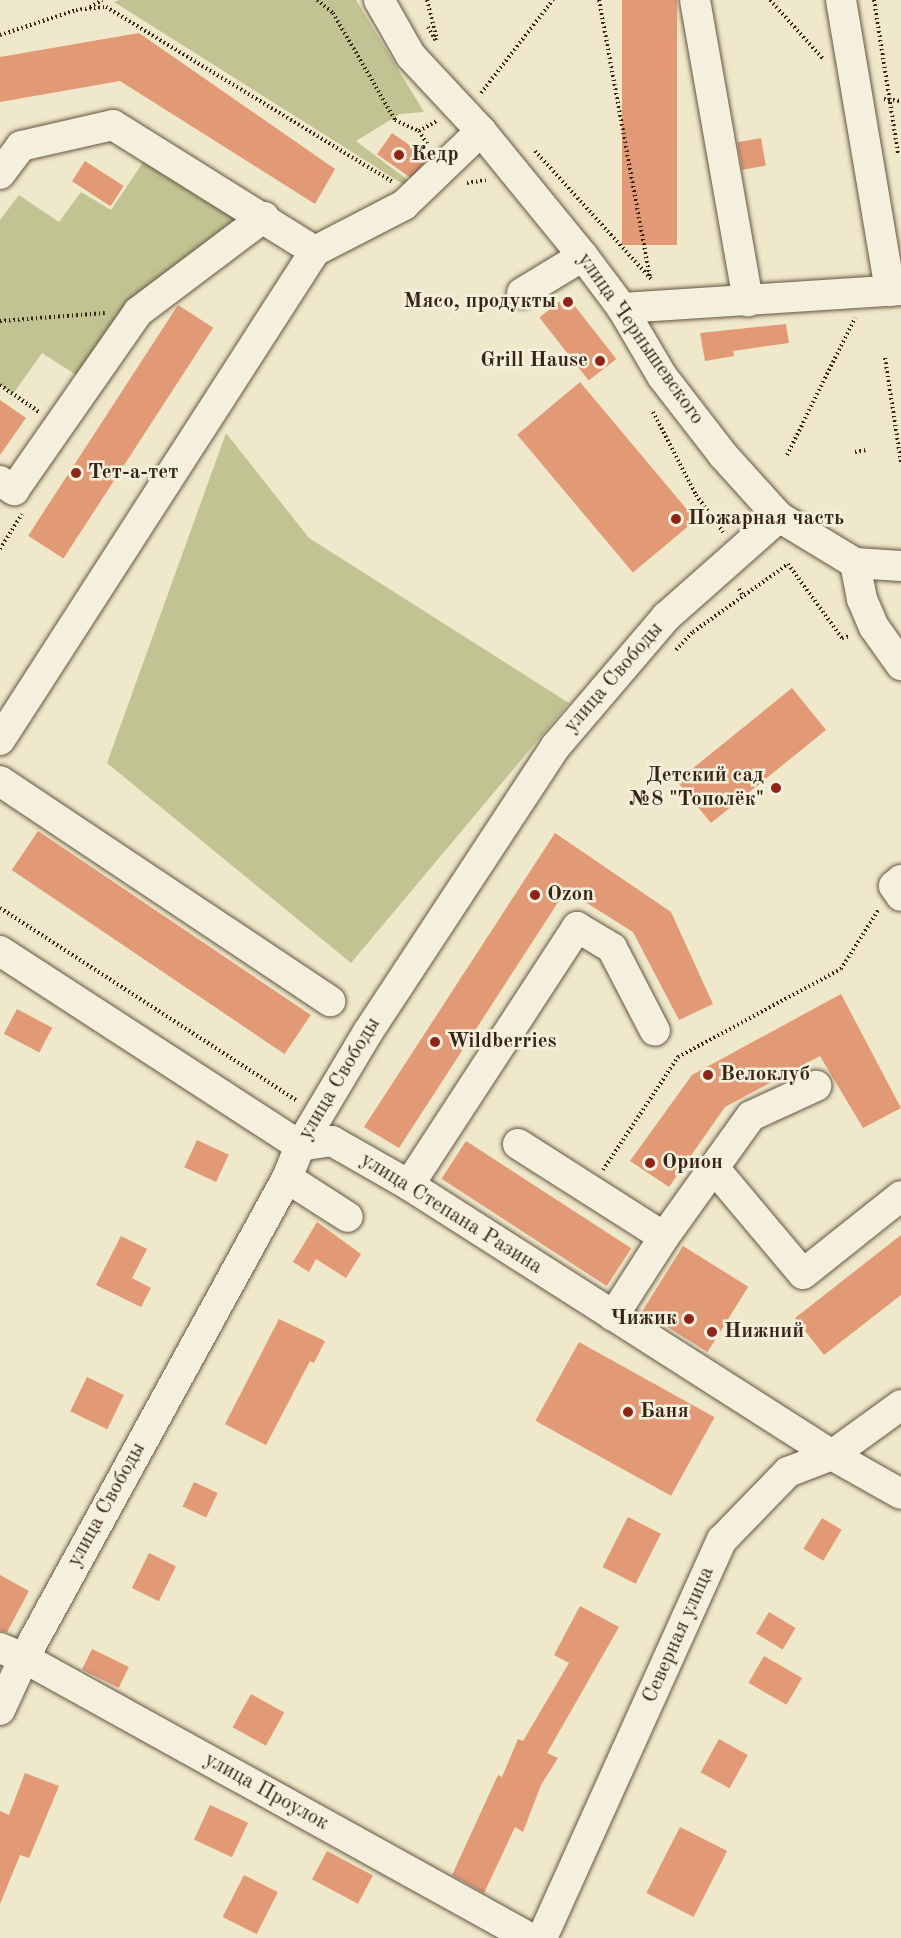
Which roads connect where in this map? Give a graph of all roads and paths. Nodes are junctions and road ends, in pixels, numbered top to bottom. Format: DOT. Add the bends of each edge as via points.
graph roads {
  1 [pos="102,0"];
  2 [pos="317,0"];
  3 [pos="379,0"];
  4 [pos="428,0"];
  5 [pos="554,0"];
  6 [pos="599,0"];
  7 [pos="694,0"];
  8 [pos="841,0"];
  9 [pos="874,0"];
  10 [pos="86,9"];
  11 [pos="0,35"];
  12 [pos="438,44"];
  13 [pos="482,92"];
  14 [pos="481,131"];
  15 [pos="898,154"];
  16 [pos="443,169"];
  17 [pos="0,174"];
  18 [pos="493,189"];
  19 [pos="415,196"];
  20 [pos="264,217"];
  21 [pos="315,251"];
  22 [pos="583,256"];
  23 [pos="650,279"];
  24 [pos="886,291"];
  25 [pos="522,293"];
  26 [pos="748,302"];
  27 [pos="622,308"];
  28 [pos="138,312"];
  29 [pos="0,321"];
  30 [pos="885,358"];
  31 [pos="649,405"];
  32 [pos="866,450"];
  33 [pos="855,452"];
  34 [pos="788,455"];
  35 [pos="901,463"];
  36 [pos="0,481"];
  37 [pos="779,517"];
  38 [pos="16,524"];
  39 [pos="0,549"];
  40 [pos="855,563"];
  41 [pos="726,565"];
  42 [pos="901,566"];
  43 [pos="743,597"];
  44 [pos="842,638"];
  45 [pos="669,658"];
  46 [pos="901,665"];
  47 [pos="0,740"];
  48 [pos="0,781"];
  49 [pos="899,887"];
  50 [pos="0,908"];
  51 [pos="0,951"];
  52 [pos="330,1001"];
  53 [pos="655,1031"];
  54 [pos="816,1086"];
  55 [pos="290,1097"];
  56 [pos="518,1144"];
  57 [pos="300,1146"];
  58 [pos="714,1168"];
  59 [pos="287,1178"];
  60 [pos="409,1185"];
  61 [pos="590,1190"];
  62 [pos="901,1196"];
  63 [pos="348,1217"];
  64 [pos="664,1237"];
  65 [pos="613,1316"];
  66 [pos="901,1405"];
  67 [pos="832,1455"];
  68 [pos="901,1494"];
  69 [pos="12,1653"];
  70 [pos="0,1710"];
  71 [pos="530,1938"];
  72 [pos="542,1938"];
  1 -- 10 [label="path"];
  2 -- 16 [label="path" via="333,13 396,120 419,131"];
  3 -- 14 [label="street, улица Чернышевского" via="411,56"];
  4 -- 12 [label="path"];
  5 -- 13 [label="path"];
  6 -- 23 [label="path"];
  7 -- 26 [label="street"];
  8 -- 24 [label="street"];
  9 -- 15 [label="path"];
  10 -- 11 [label="path"];
  10 -- 19 [label="path" via="106,7 133,20"];
  14 -- 16 [label="street"];
  14 -- 22 [label="street, улица Чернышевского"];
  16 -- 18 [label="path" via="456,185 486,180"];
  16 -- 19 [label="street"];
  17 -- 20 [label="street" via="21,146 113,125"];
  19 -- 21 [label="street"];
  20 -- 21 [label="street"];
  20 -- 28 [label="street"];
  21 -- 47 [label="street"];
  22 -- 25 [label="street"];
  22 -- 27 [label="street, улица Чернышевского"];
  24 -- 26 [label="street"];
  24 -- 34 [label="path"];
  26 -- 27 [label="street"];
  27 -- 37 [label="street, улица Чернышевского" via="662,376 723,455"];
  28 -- 29 [label="path"];
  28 -- 36 [label="street" via="14,490"];
  30 -- 35 [label="path"];
  31 -- 41 [label="path" via="696,495 724,534 716,559"];
  32 -- 33 [label="path"];
  37 -- 40 [label="street, улица Чернышевского"];
  37 -- 41 [label="street, улица Свободы"];
  38 -- 39 [label="path"];
  40 -- 42 [label="street"];
  40 -- 46 [label="street" via="862,599 874,627"];
  41 -- 43 [label="path"];
  41 -- 57 [label="street, улица Свободы" via="666,617 556,746 368,1032"];
  43 -- 44 [label="path" via="788,564"];
  43 -- 45 [label="path" via="693,632"];
  48 -- 52 [label="street"];
  49 -- 61 [label="path" via="841,969 678,1057"];
  50 -- 55 [label="path"];
  51 -- 57 [label="street"];
  53 -- 60 [label="street" via="612,948 577,927"];
  54 -- 58 [label="street" via="751,1116"];
  56 -- 61 [label="street"];
  57 -- 59 [label="street, улица Свободы"];
  57 -- 60 [label="street, улица Степана Разина" via="332,1141"];
  58 -- 62 [label="street" via="803,1274"];
  58 -- 64 [label="street"];
  59 -- 63 [label="street"];
  59 -- 69 [label="street, улица Свободы"];
  60 -- 65 [label="street, улица Степана Разина"];
  61 -- 64 [label="street"];
  64 -- 65 [label="street"];
  65 -- 67 [label="street, улица Степана Разина"];
  66 -- 67 [label="street, Северная улица"];
  67 -- 68 [label="street, улица Степана Разина"];
  67 -- 72 [label="street, Северная улица" via="788,1472 722,1540"];
  69 -- 70 [label="street, улица Свободы"];
  69 -- 71 [label="street, улица Проулок"];
}
